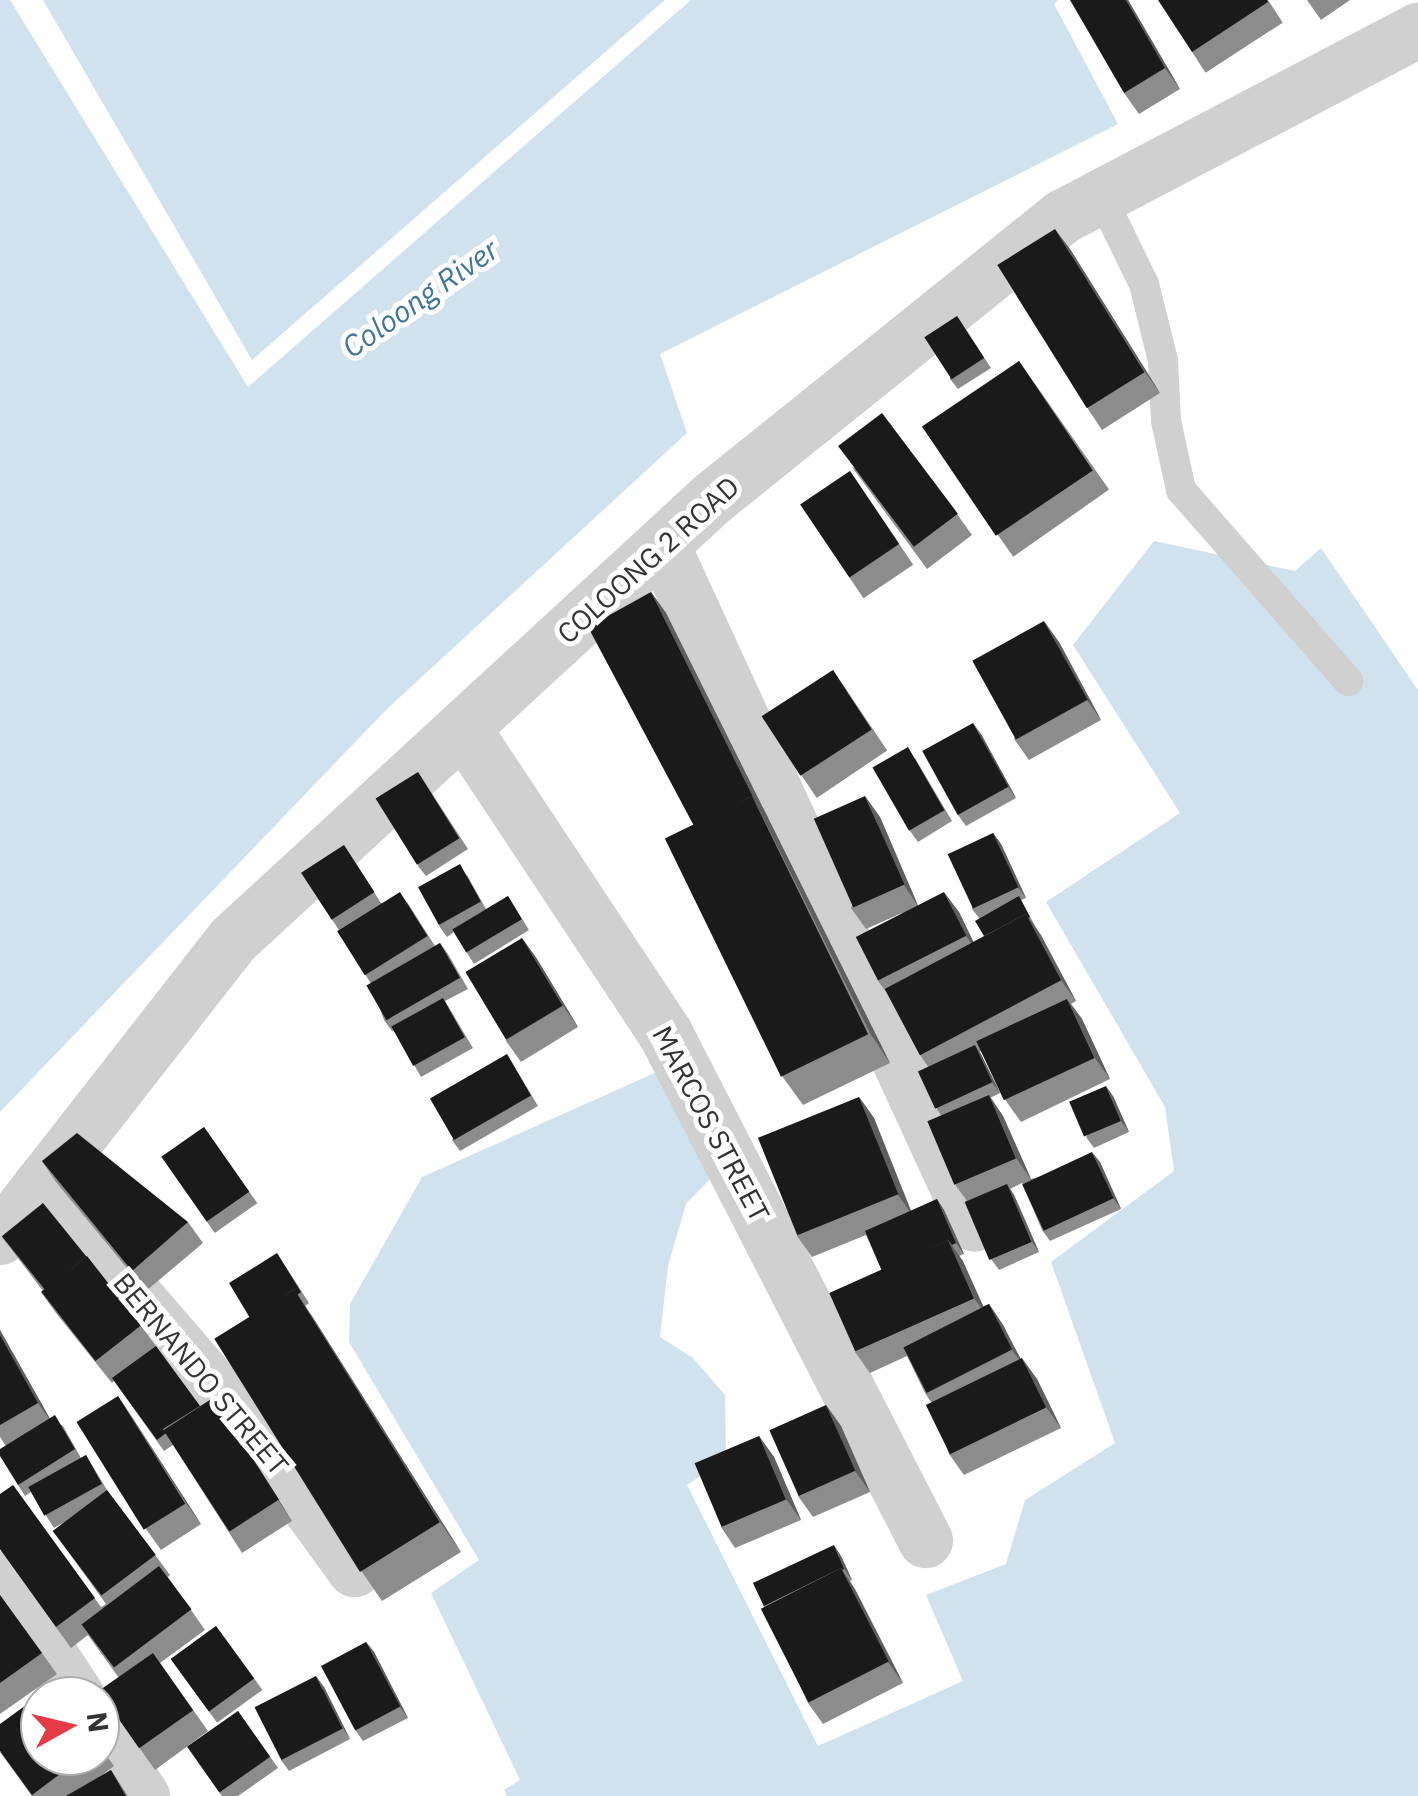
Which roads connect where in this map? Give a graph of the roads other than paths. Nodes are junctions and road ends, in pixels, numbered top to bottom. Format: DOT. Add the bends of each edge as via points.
graph roads {
  1 [pos="1418,30"];
  2 [pos="1101,196"];
  3 [pos="662,545"];
  4 [pos="1348,681"];
  5 [pos="463,728"];
  6 [pos="40,1185"];
  7 [pos="974,1224"];
  8 [pos="0,1237"];
  9 [pos="925,1540"];
  10 [pos="354,1569"];
  11 [pos="0,1578"];
  12 [pos="63,1676"];
  13 [pos="120,1762"];
  14 [pos="142,1796"];
  1 -- 2 [label="street, COLOONG 2 ROAD"];
  2 -- 3 [label="street, COLOONG 2 ROAD" via="1063,216"];
  2 -- 4 [label="lane" via="1144,284 1163,360 1166,421 1181,490"];
  3 -- 5 [label="street, COLOONG 2 ROAD"];
  3 -- 7 [label="street"];
  5 -- 6 [label="street, COLOONG 2 ROAD" via="233,939"];
  5 -- 9 [label="street, MARCOS STREET" via="665,1033"];
  6 -- 8 [label="street, COLOONG 2 ROAD"];
  6 -- 10 [label="street, BERNANDO STREET" via="266,1448"];
  11 -- 12 [label="street"];
  13 -- 14 [label="street"];
}
